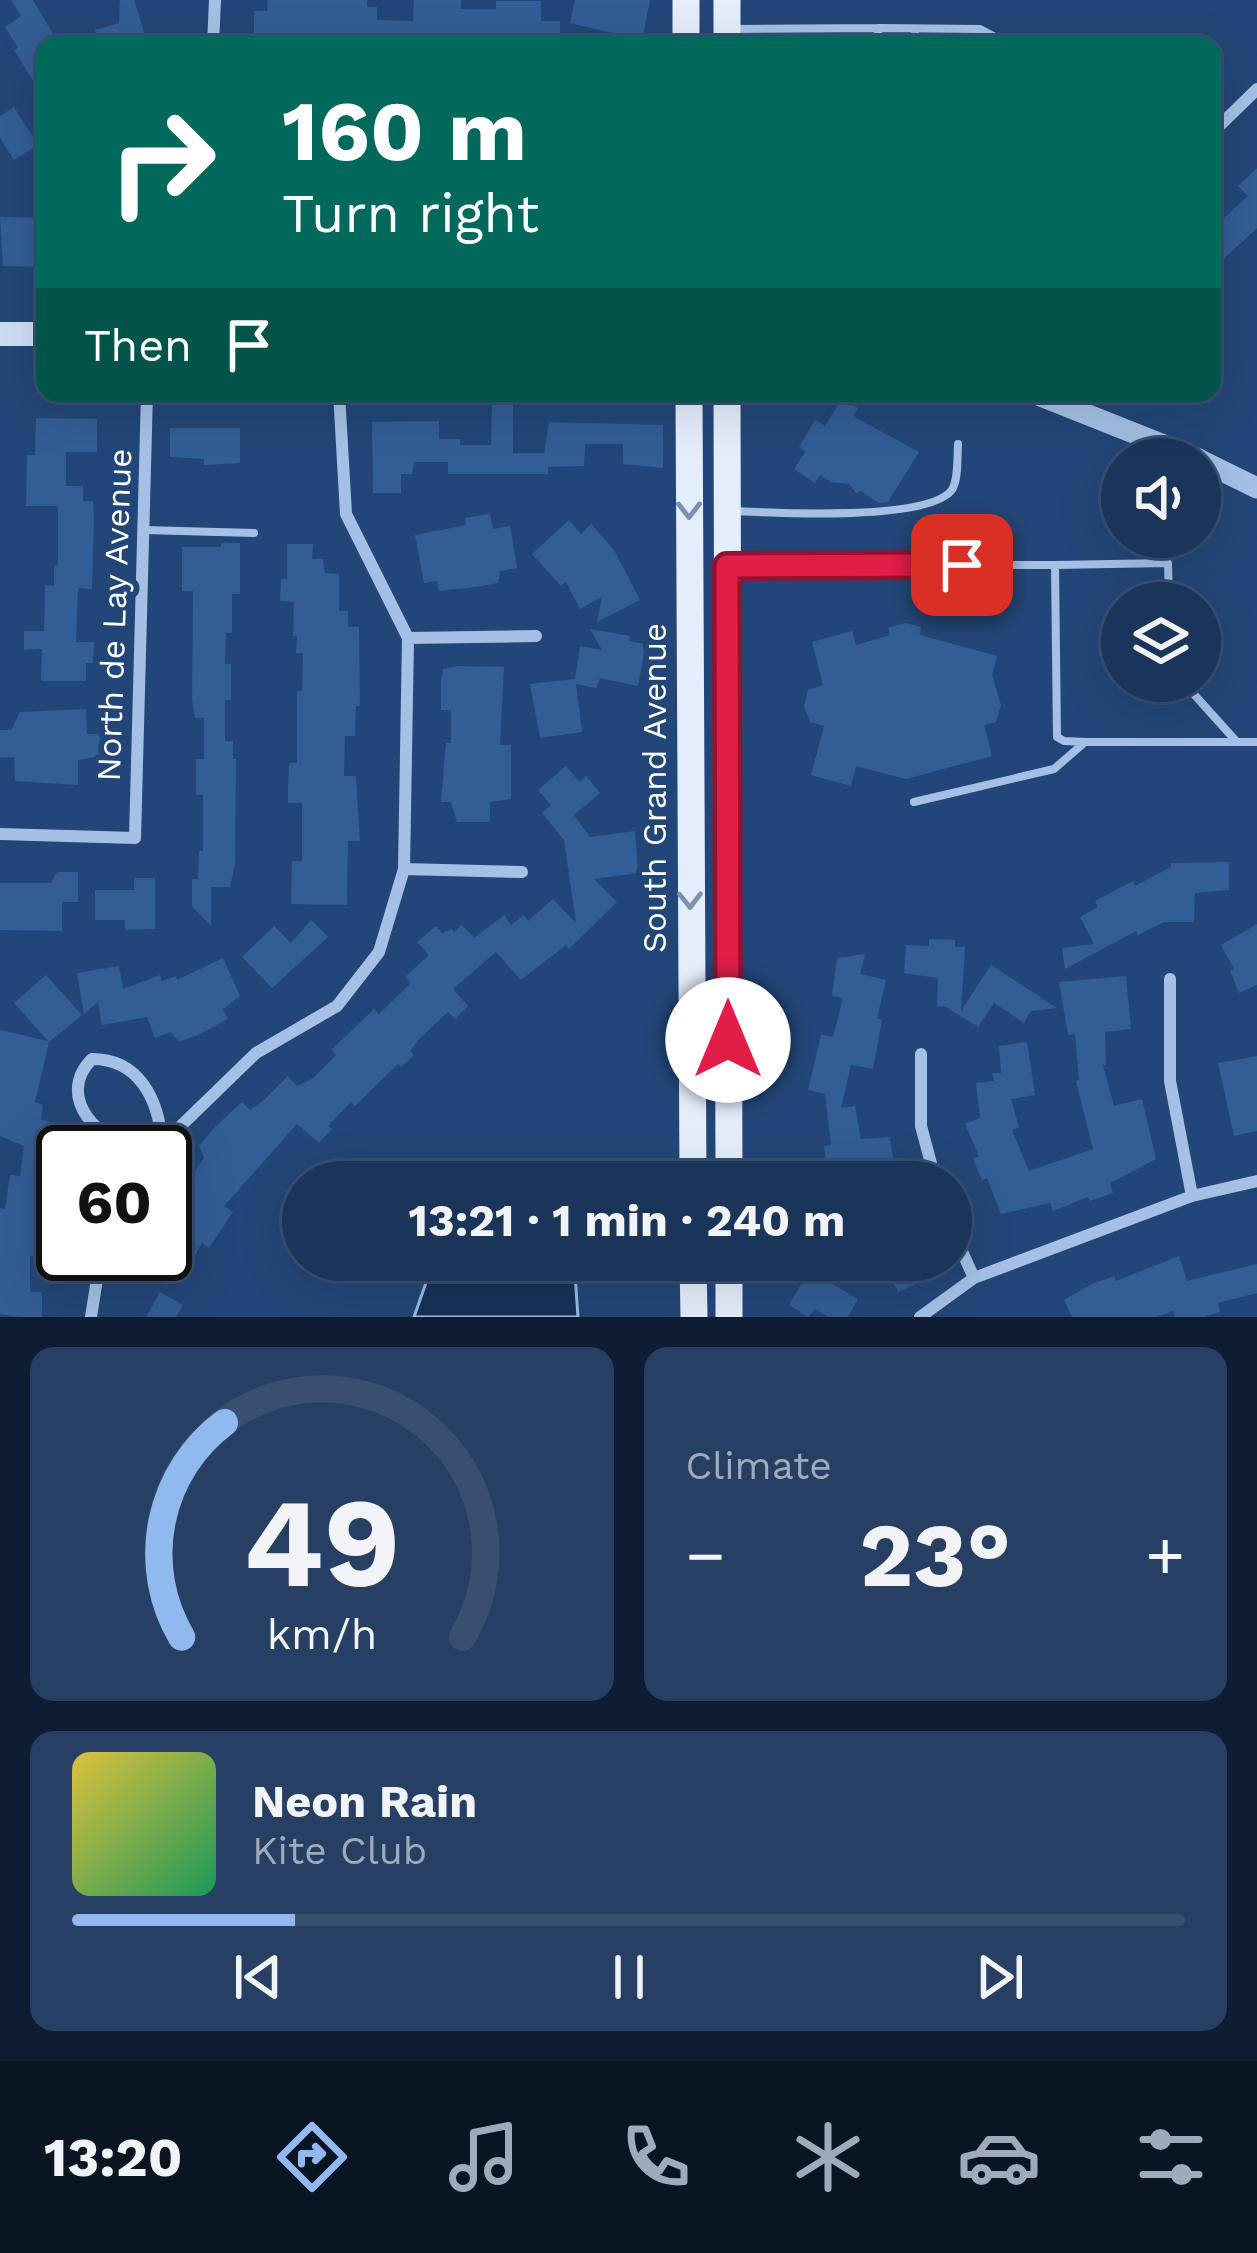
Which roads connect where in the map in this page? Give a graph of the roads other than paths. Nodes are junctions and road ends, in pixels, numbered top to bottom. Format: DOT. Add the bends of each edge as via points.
graph roads {
  1 [pos="215,0"];
  2 [pos="686,0"];
  3 [pos="727,0"];
  4 [pos="878,28"];
  5 [pos="915,29"];
  6 [pos="213,36"];
  7 [pos="686,36"];
  8 [pos="727,36"];
  9 [pos="744,36"];
  10 [pos="878,36"];
  11 [pos="915,36"];
  12 [pos="993,36"];
  13 [pos="1257,88"];
  14 [pos="1221,124"];
  15 [pos="0,334"];
  16 [pos="36,334"];
  17 [pos="147,402"];
  18 [pos="340,402"];
  19 [pos="689,402"];
  20 [pos="727,402"];
  21 [pos="1056,402"];
  22 [pos="1146,438"];
  23 [pos="958,444"];
  24 [pos="1221,470"];
  25 [pos="1257,488"];
  26 [pos="727,511"];
  27 [pos="144,530"];
  28 [pos="254,533"];
  29 [pos="1055,565"];
  30 [pos="727,566"];
  31 [pos="1168,582"];
  32 [pos="536,636"];
  33 [pos="408,638"];
  34 [pos="1201,702"];
  35 [pos="1086,742"];
  36 [pos="1237,742"];
  37 [pos="1257,742"];
  38 [pos="914,802"];
  39 [pos="0,834"];
  40 [pos="404,869"];
  41 [pos="522,872"];
  42 [pos="1170,980"];
  43 [pos="921,1054"];
  44 [pos="181,1125"];
  45 [pos="158,1147"];
  46 [pos="693,1161"];
  47 [pos="729,1161"];
  48 [pos="930,1161"];
  49 [pos="1257,1181"];
  50 [pos="1192,1196"];
  51 [pos="972,1274"];
  52 [pos="974,1278"];
  53 [pos="97,1281"];
  54 [pos="694,1281"];
  55 [pos="729,1281"];
  56 [pos="91,1317"];
  57 [pos="694,1317"];
  58 [pos="729,1317"];
  59 [pos="920,1317"];
  1 -- 6 [label="street"];
  2 -- 7 [label="main road"];
  3 -- 8 [label="main road"];
  4 -- 5 [label="lane"];
  4 -- 9 [label="lane"];
  4 -- 10 [label="lane"];
  5 -- 11 [label="lane"];
  5 -- 12 [label="lane"];
  13 -- 14 [label="street"];
  15 -- 16 [label="main road"];
  17 -- 27 [label="street, North de Lay Avenue"];
  18 -- 33 [label="street" via="346,514"];
  19 -- 46 [label="main road, South Grand Avenue, one-way"];
  20 -- 26 [label="main road"];
  21 -- 22 [label="street"];
  23 -- 26 [label="lane" via="949,494 913,505 887,512"];
  24 -- 25 [label="street"];
  26 -- 30 [label="main road"];
  27 -- 28 [label="lane"];
  27 -- 39 [label="street, North de Lay Avenue" via="135,838"];
  29 -- 30 [label="lane"];
  29 -- 31 [label="lane" via="1168,563"];
  29 -- 35 [label="lane" via="1058,736"];
  30 -- 47 [label="main road"];
  32 -- 33 [label="street"];
  33 -- 40 [label="street"];
  34 -- 36 [label="lane"];
  35 -- 36 [label="lane"];
  35 -- 38 [label="lane" via="1054,769"];
  36 -- 37 [label="lane"];
  40 -- 41 [label="street"];
  40 -- 44 [label="street" via="380,952 337,1006 256,1053"];
  42 -- 50 [label="street" via="1170,1081"];
  43 -- 48 [label="street" via="921,1126"];
  45 -- 45 [label="street" via="152,1095 111,1059 92,1059 75,1093 82,1110 123,1141"];
  49 -- 50 [label="street"];
  50 -- 52 [label="street"];
  51 -- 52 [label="street"];
  52 -- 59 [label="street"];
  53 -- 56 [label="street"];
  54 -- 57 [label="main road"];
  55 -- 58 [label="main road"];
}
